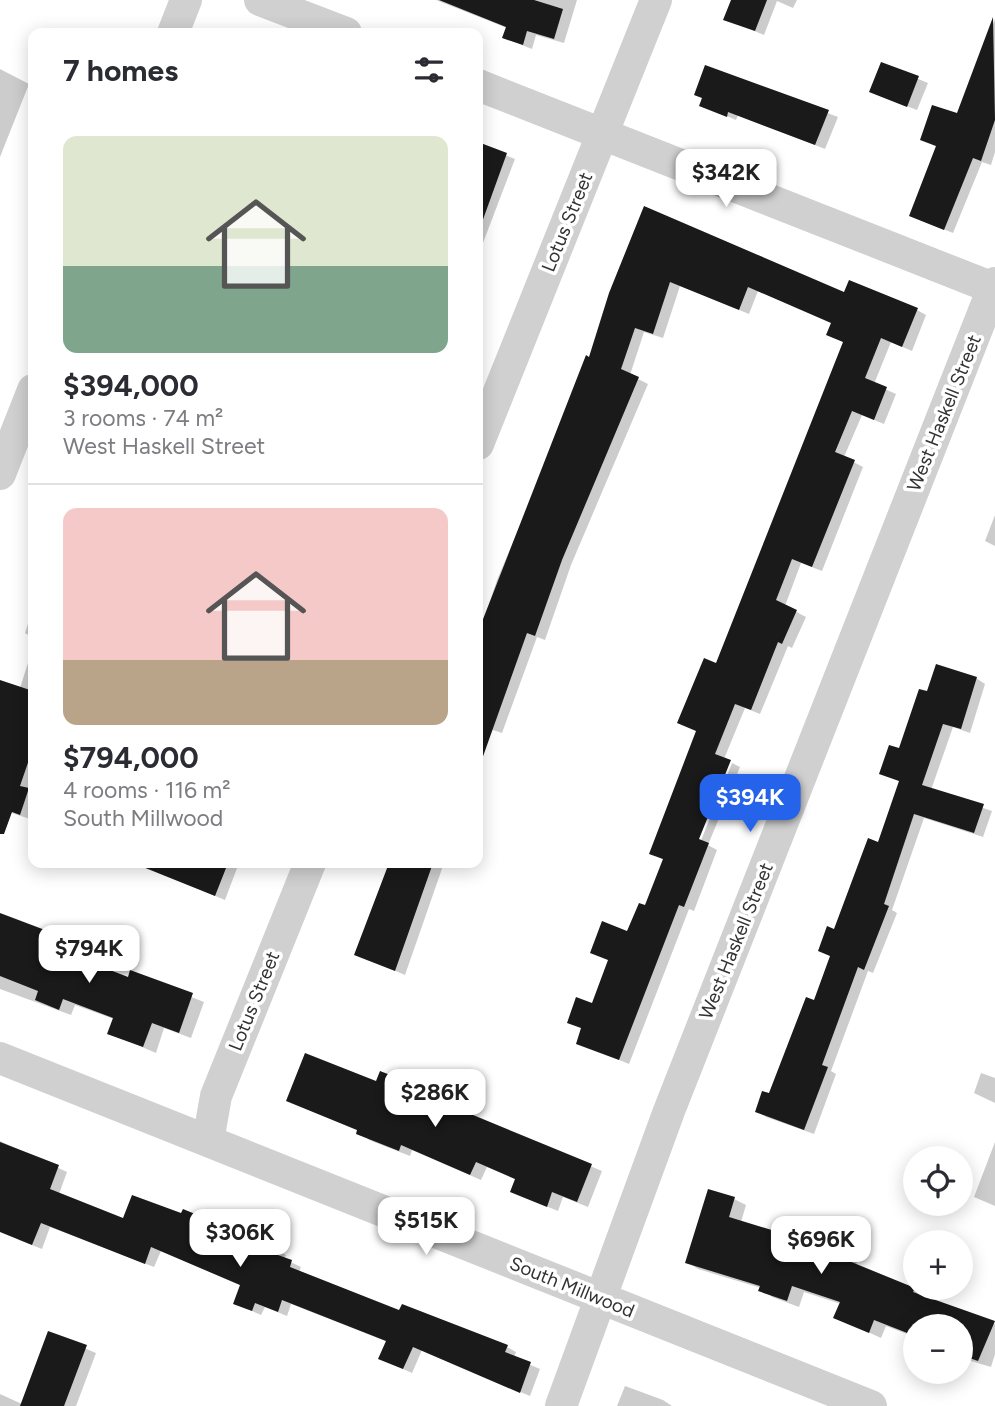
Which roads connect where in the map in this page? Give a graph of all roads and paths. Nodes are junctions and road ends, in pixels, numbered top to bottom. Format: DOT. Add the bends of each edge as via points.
graph roads {
  1 [pos="186,0"];
  2 [pos="260,0"];
  3 [pos="656,0"];
  4 [pos="175,28"];
  5 [pos="333,28"];
  6 [pos="483,87"];
  7 [pos="602,133"];
  8 [pos="994,286"];
  9 [pos="28,403"];
  10 [pos="483,431"];
  11 [pos="0,474"];
  12 [pos="308,868"];
  13 [pos="0,1058"];
  14 [pos="208,1141"];
  15 [pos="600,1299"];
  16 [pos="561,1406"];
  17 [pos="872,1406"];
  1 -- 4 [label="street"];
  2 -- 5 [label="street"];
  3 -- 7 [label="street, Lotus Street"];
  6 -- 7 [label="street"];
  7 -- 8 [label="street"];
  7 -- 10 [label="street, Lotus Street"];
  8 -- 15 [label="street, West Haskell Street" via="669,1111"];
  9 -- 11 [label="street"];
  12 -- 14 [label="street, Lotus Street" via="216,1096"];
  13 -- 14 [label="street, South Millwood"];
  14 -- 15 [label="street, South Millwood"];
  15 -- 16 [label="street, West Haskell Street"];
  15 -- 17 [label="street, South Millwood"];
}
